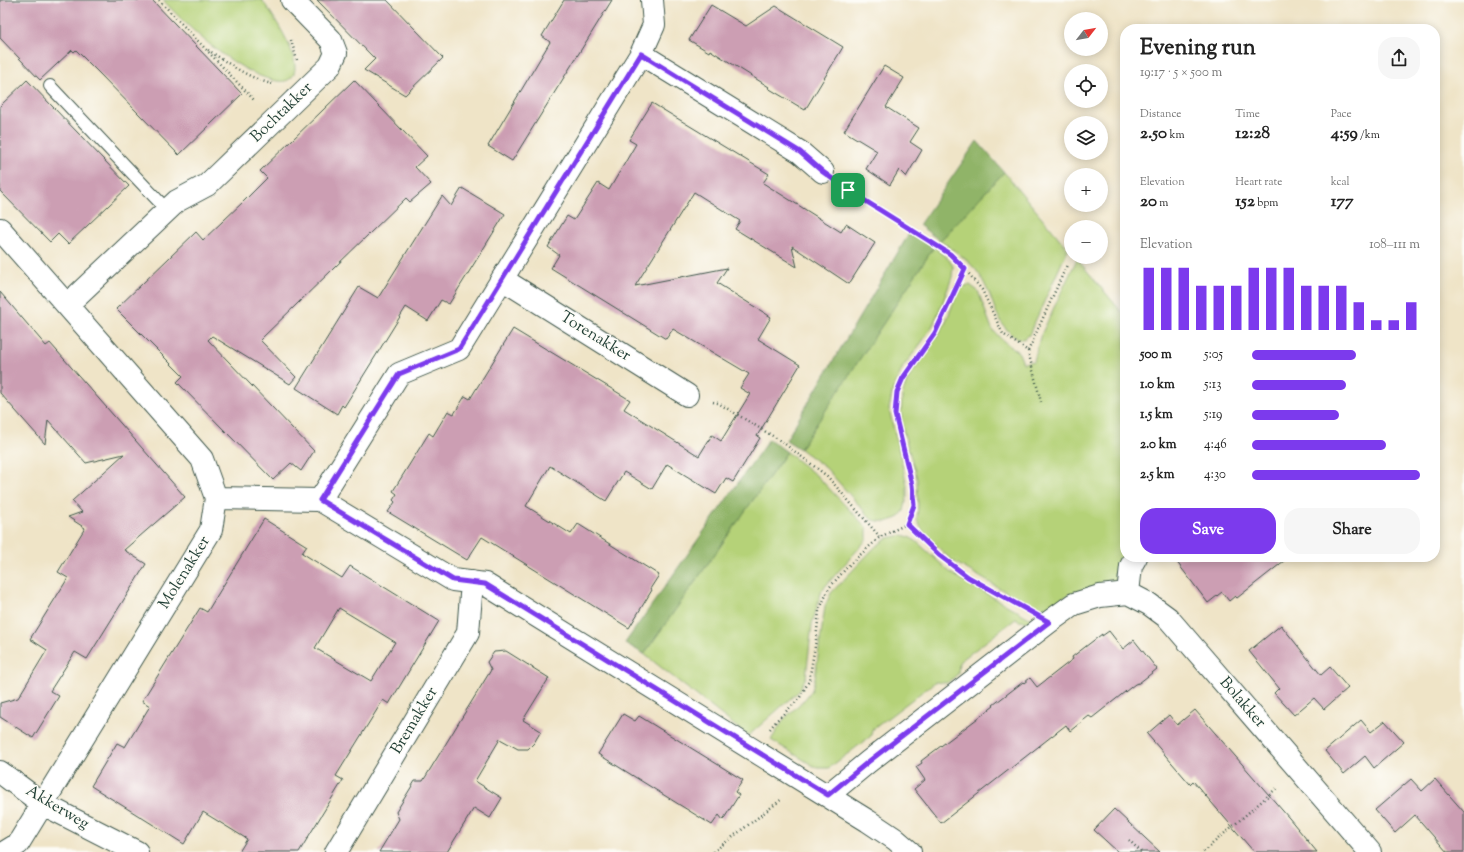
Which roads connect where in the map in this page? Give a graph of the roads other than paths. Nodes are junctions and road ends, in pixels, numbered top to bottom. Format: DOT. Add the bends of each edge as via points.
graph roads {
  1 [pos="292,0"];
  2 [pos="652,0"];
  3 [pos="641,54"];
  4 [pos="50,86"];
  5 [pos="823,172"];
  6 [pos="167,210"];
  7 [pos="0,229"];
  8 [pos="502,279"];
  9 [pos="67,305"];
  10 [pos="688,395"];
  11 [pos="216,498"];
  12 [pos="320,500"];
  13 [pos="1133,562"];
  14 [pos="472,582"];
  15 [pos="1128,593"];
  16 [pos="0,772"];
  17 [pos="828,795"];
  18 [pos="43,804"];
  19 [pos="5,852"];
  20 [pos="137,852"];
  21 [pos="336,852"];
  22 [pos="910,852"];
  23 [pos="1370,852"];
  1 -- 6 [label="street, Bochtakker" via="331,40 336,53 330,66 299,87 274,121 207,185 177,201"];
  2 -- 3 [label="street" via="654,25"];
  3 -- 5 [label="street" via="800,152"];
  3 -- 8 [label="street"];
  4 -- 6 [label="lane"];
  6 -- 9 [label="street, Bochtakker"];
  7 -- 9 [label="street, Molenakker"];
  8 -- 10 [label="street, Torenakker"];
  8 -- 12 [label="street" via="459,349 399,374"];
  9 -- 11 [label="street, Molenakker" via="202,459"];
  11 -- 12 [label="street"];
  11 -- 18 [label="street, Molenakker" via="211,530"];
  12 -- 14 [label="street" via="453,580"];
  13 -- 15 [label="street"];
  14 -- 17 [label="street" via="485,584"];
  14 -- 21 [label="street, Bremakker" via="468,633"];
  15 -- 17 [label="street" via="1100,596 1074,604"];
  15 -- 23 [label="street, Bolakker" via="1168,618"];
  16 -- 18 [label="street, Akkerweg"];
  17 -- 22 [label="street"];
  18 -- 19 [label="street, Molenakker" via="18,844"];
  18 -- 20 [label="street, Akkerweg"];
}
